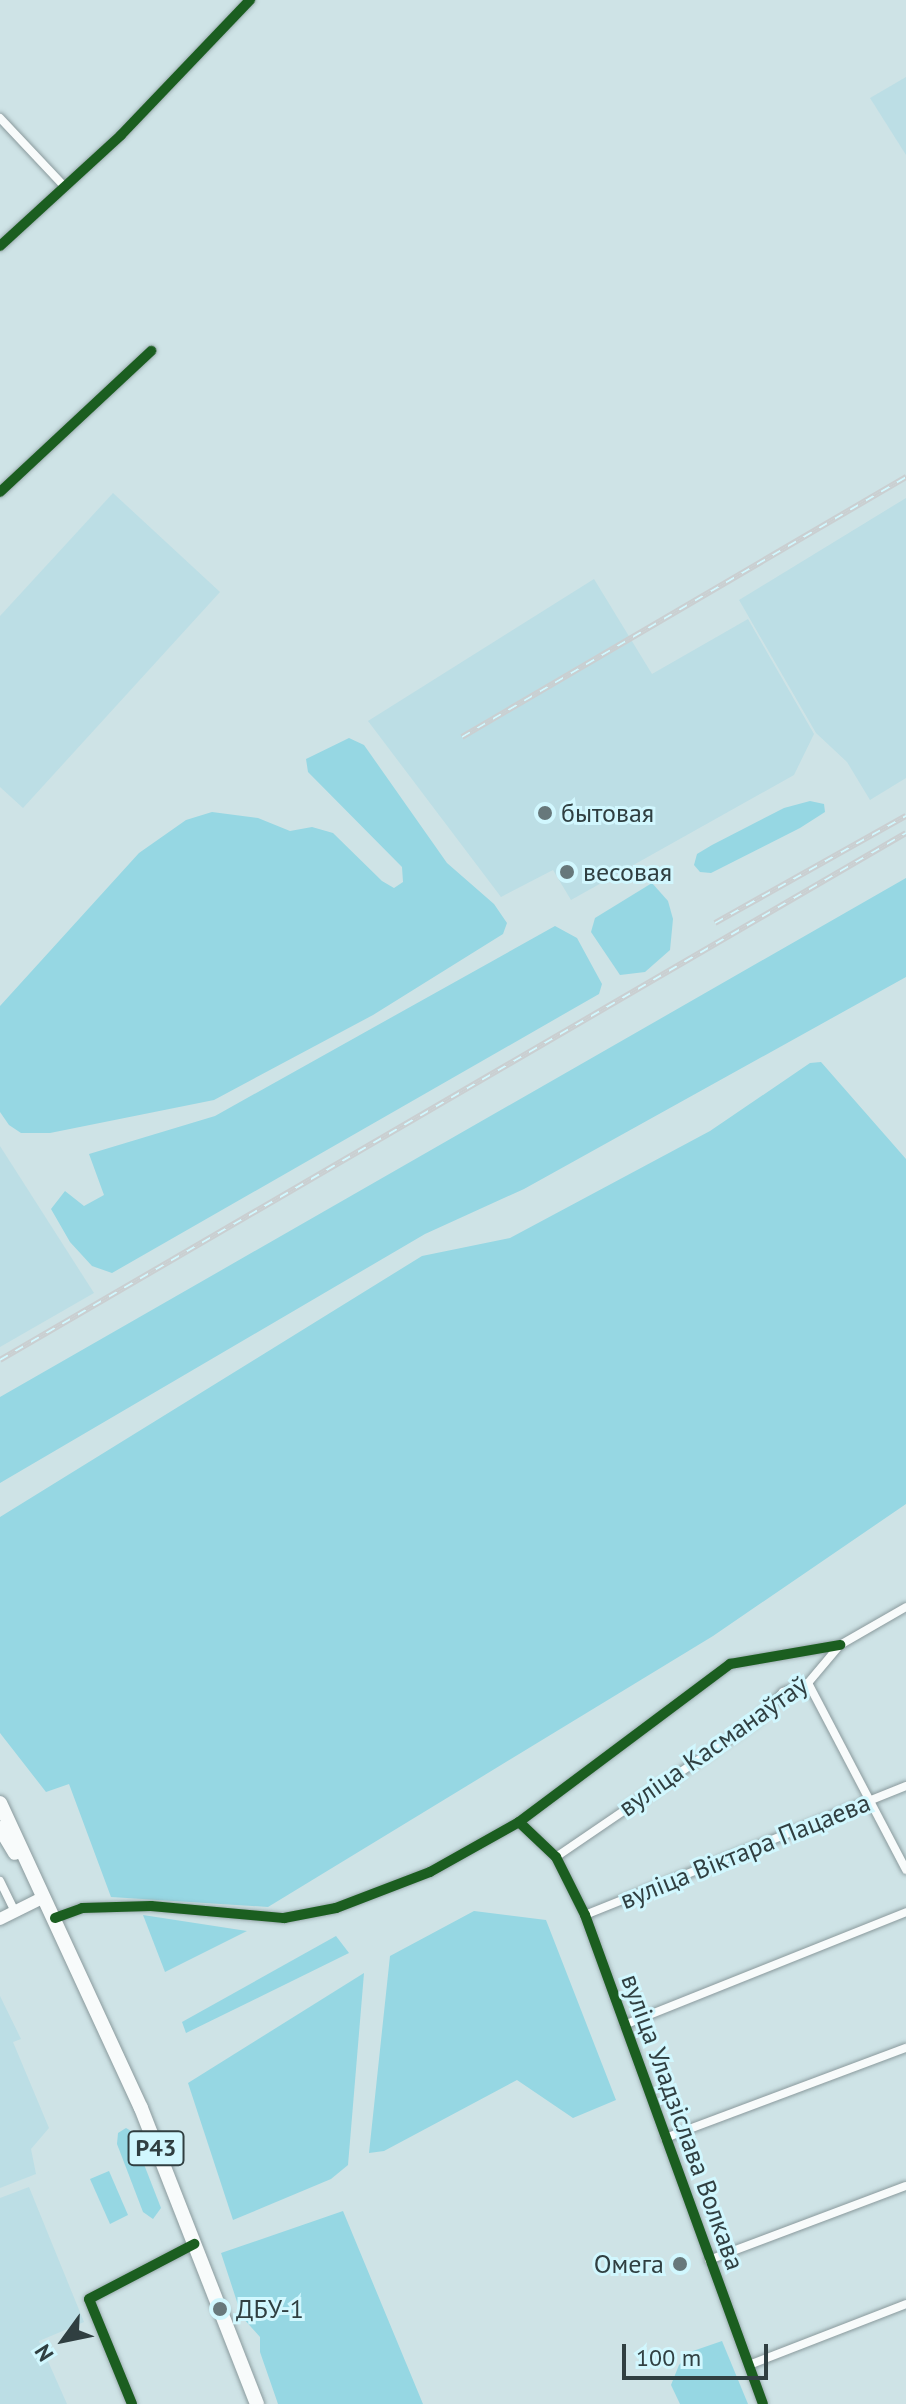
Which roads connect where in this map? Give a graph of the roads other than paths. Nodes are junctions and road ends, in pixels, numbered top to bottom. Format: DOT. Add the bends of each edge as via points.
graph roads {
  1 [pos="250,0"];
  2 [pos="0,118"];
  3 [pos="64,186"];
  4 [pos="0,246"];
  5 [pos="151,351"];
  6 [pos="0,492"];
  7 [pos="906,1607"];
  8 [pos="840,1645"];
  9 [pos="808,1683"];
  10 [pos="906,1786"];
  11 [pos="870,1801"];
  12 [pos="0,1803"];
  13 [pos="519,1822"];
  14 [pos="0,1828"];
  15 [pos="556,1857"];
  16 [pos="906,1870"];
  17 [pos="0,1881"];
  18 [pos="44,1897"];
  19 [pos="15,1912"];
  20 [pos="906,1912"];
  21 [pos="585,1915"];
  22 [pos="55,1918"];
  23 [pos="0,1919"];
  24 [pos="624,2025"];
  25 [pos="906,2048"];
  26 [pos="665,2138"];
  27 [pos="906,2186"];
  28 [pos="194,2244"];
  29 [pos="709,2260"];
  30 [pos="906,2304"];
  31 [pos="749,2365"];
  32 [pos="132,2404"];
  33 [pos="257,2404"];
  34 [pos="763,2404"];
  1 -- 3 [label="street" via="131,126"];
  2 -- 3 [label="street"];
  3 -- 4 [label="street"];
  5 -- 6 [label="street"];
  7 -- 8 [label="street, вуліца Касманаўтаў"];
  8 -- 9 [label="street, вуліца Касманаўтаў"];
  8 -- 13 [label="street" via="730,1664"];
  9 -- 11 [label="street"];
  9 -- 15 [label="street, вуліца Касманаўтаў" via="783,1692 758,1719"];
  10 -- 11 [label="street, вуліца Віктара Пацаева"];
  11 -- 16 [label="street"];
  11 -- 21 [label="street, вуліца Віктара Пацаева"];
  12 -- 18 [label="main road, Р43"];
  13 -- 15 [label="street"];
  13 -- 22 [label="street" via="430,1872 302,1916 151,1906 82,1908"];
  14 -- 18 [label="main road, Р43"];
  15 -- 21 [label="street, вуліца Уладзіслава Волкава"];
  17 -- 19 [label="street"];
  18 -- 19 [label="street"];
  18 -- 22 [label="main road, Р43"];
  19 -- 23 [label="street"];
  20 -- 24 [label="street"];
  21 -- 24 [label="street, вуліца Уладзіслава Волкава"];
  22 -- 28 [label="main road, Р43" via="141,2108"];
  24 -- 26 [label="street, вуліца Уладзіслава Волкава"];
  25 -- 26 [label="street"];
  26 -- 29 [label="street, вуліца Уладзіслава Волкава"];
  27 -- 29 [label="street"];
  28 -- 32 [label="street" via="89,2299"];
  28 -- 33 [label="main road, Р43"];
  29 -- 31 [label="street, вуліца Уладзіслава Волкава"];
  30 -- 31 [label="street"];
  31 -- 34 [label="street, вуліца Уладзіслава Волкава"];
}
